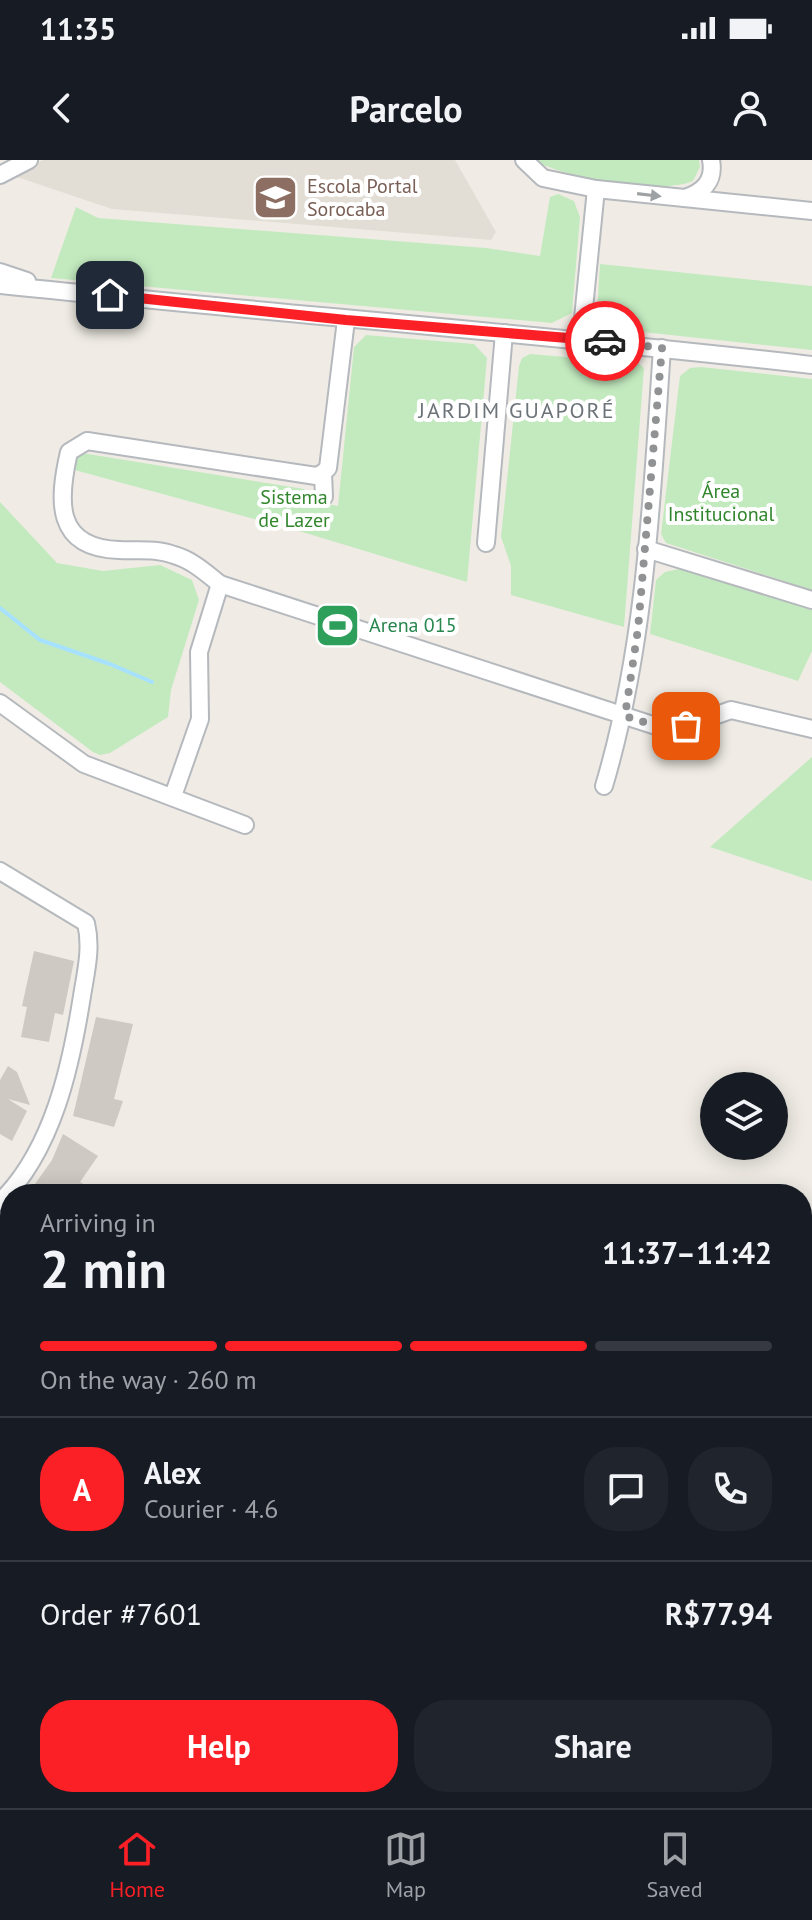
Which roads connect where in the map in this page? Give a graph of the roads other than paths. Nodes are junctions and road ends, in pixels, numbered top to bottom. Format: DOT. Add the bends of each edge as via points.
graph roads {
  1 [pos="524,160"];
  2 [pos="711,160"];
  3 [pos="25,161"];
  4 [pos="0,175"];
  5 [pos="596,189"];
  6 [pos="683,199"];
  7 [pos="812,211"];
  8 [pos="0,272"];
  9 [pos="0,285"];
  10 [pos="51,290"];
  11 [pos="346,320"];
  12 [pos="504,333"];
  13 [pos="581,338"];
  14 [pos="662,348"];
  15 [pos="812,365"];
  16 [pos="323,473"];
  17 [pos="324,497"];
  18 [pos="486,543"];
  19 [pos="646,549"];
  20 [pos="220,584"];
  21 [pos="812,600"];
  22 [pos="0,703"];
  23 [pos="625,716"];
  24 [pos="812,729"];
  25 [pos="604,786"];
  26 [pos="173,796"];
  27 [pos="245,825"];
  28 [pos="0,871"];
  29 [pos="13,1184"];
  1 -- 5 [label="street" via="543,178"];
  2 -- 6 [label="street" via="712,177 704,189"];
  3 -- 4 [label="street"];
  5 -- 6 [label="street, one-way"];
  5 -- 13 [label="street"];
  6 -- 7 [label="street"];
  8 -- 10 [label="street"];
  9 -- 10 [label="street"];
  10 -- 11 [label="street"];
  11 -- 12 [label="street"];
  11 -- 16 [label="street" via="328,468"];
  12 -- 13 [label="street"];
  12 -- 18 [label="street"];
  13 -- 14 [label="street"];
  14 -- 15 [label="street"];
  14 -- 19 [label="street"];
  16 -- 17 [label="street"];
  16 -- 20 [label="street" via="87,441 69,452 60,500 65,519 79,538 98,548 176,555"];
  19 -- 21 [label="street"];
  19 -- 23 [label="street"];
  20 -- 23 [label="street"];
  20 -- 26 [label="street" via="199,652 200,719"];
  22 -- 26 [label="street" via="84,764"];
  23 -- 24 [label="street" via="659,727 686,726 731,710"];
  23 -- 25 [label="street"];
  26 -- 27 [label="street"];
  28 -- 29 [label="street" via="86,923 91,943 73,1054 55,1112"];
}
